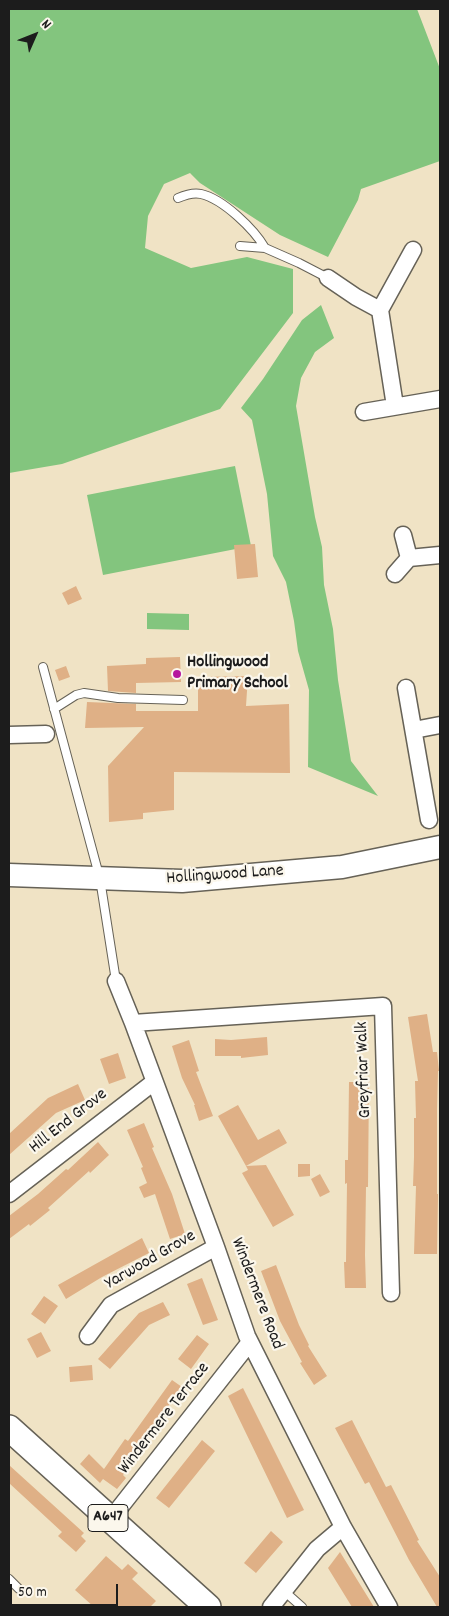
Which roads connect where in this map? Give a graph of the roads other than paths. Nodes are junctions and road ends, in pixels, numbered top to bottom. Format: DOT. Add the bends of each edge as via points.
graph roads {
  1 [pos="178,198"];
  2 [pos="240,246"];
  3 [pos="265,248"];
  4 [pos="413,250"];
  5 [pos="328,278"];
  6 [pos="380,310"];
  7 [pos="440,399"];
  8 [pos="395,406"];
  9 [pos="364,412"];
  10 [pos="403,535"];
  11 [pos="440,555"];
  12 [pos="409,558"];
  13 [pos="395,574"];
  14 [pos="42,667"];
  15 [pos="406,688"];
  16 [pos="183,700"];
  17 [pos="54,709"];
  18 [pos="440,726"];
  19 [pos="414,730"];
  20 [pos="46,734"];
  21 [pos="9,735"];
  22 [pos="429,820"];
  23 [pos="440,848"];
  24 [pos="9,875"];
  25 [pos="100,879"];
  26 [pos="116,982"];
  27 [pos="133,1023"];
  28 [pos="154,1082"];
  29 [pos="9,1194"];
  30 [pos="216,1247"];
  31 [pos="390,1293"];
  32 [pos="88,1336"];
  33 [pos="250,1342"];
  34 [pos="9,1428"];
  35 [pos="110,1520"];
  36 [pos="343,1527"];
  37 [pos="9,1579"];
  38 [pos="19,1589"];
  39 [pos="284,1591"];
  40 [pos="208,1607"];
  41 [pos="271,1607"];
  42 [pos="302,1607"];
  43 [pos="389,1607"];
  1 -- 3 [label="lane" via="195,193 211,198 241,219"];
  2 -- 3 [label="lane"];
  3 -- 5 [label="lane"];
  4 -- 6 [label="street"];
  5 -- 6 [label="street"];
  6 -- 8 [label="street"];
  7 -- 8 [label="street"];
  8 -- 9 [label="street"];
  10 -- 12 [label="street"];
  11 -- 12 [label="street"];
  12 -- 13 [label="street"];
  14 -- 17 [label="lane"];
  15 -- 19 [label="street"];
  16 -- 17 [label="lane" via="118,698 84,693"];
  17 -- 25 [label="lane"];
  18 -- 19 [label="street"];
  19 -- 22 [label="street"];
  20 -- 21 [label="street"];
  23 -- 25 [label="street, Hollingwood Lane" via="314,869 182,881"];
  24 -- 25 [label="street, Hollingwood Lane"];
  25 -- 26 [label="lane"];
  26 -- 27 [label="street, Windermere Road"];
  27 -- 28 [label="street, Windermere Road"];
  27 -- 31 [label="street, Greyfriar Walk" via="383,1006"];
  28 -- 29 [label="street, Hill End Grove"];
  28 -- 30 [label="street, Windermere Road"];
  30 -- 32 [label="street, Yarwood Grove" via="111,1305"];
  30 -- 33 [label="street, Windermere Road"];
  33 -- 35 [label="street, Windermere Terrace"];
  33 -- 36 [label="street, Windermere Road"];
  34 -- 35 [label="main road, A647"];
  35 -- 40 [label="main road, A647"];
  36 -- 39 [label="street" via="317,1549"];
  36 -- 43 [label="street, Windermere Road"];
  37 -- 38 [label="lane"];
  39 -- 41 [label="street"];
  39 -- 42 [label="lane"];
}
